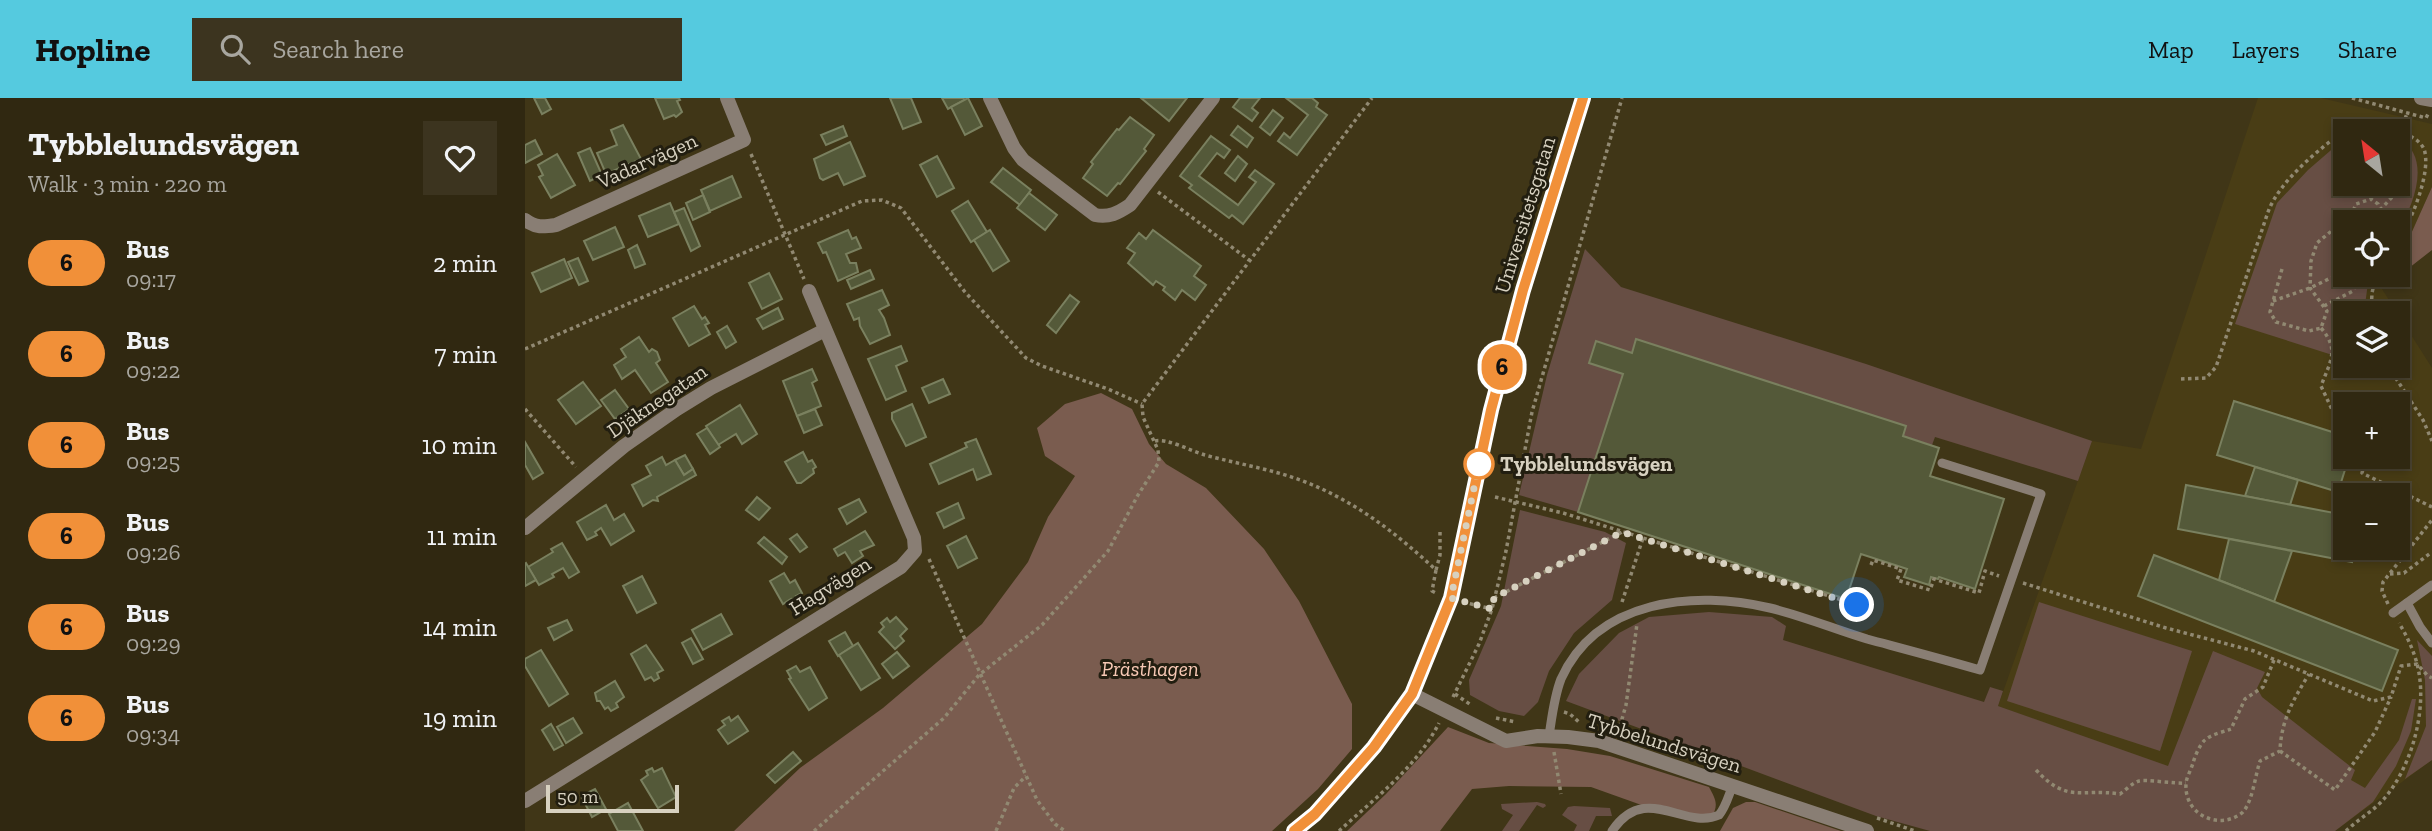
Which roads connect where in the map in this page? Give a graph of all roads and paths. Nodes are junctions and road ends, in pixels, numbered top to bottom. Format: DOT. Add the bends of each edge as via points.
graph roads {
  1 [pos="727,98"];
  2 [pos="990,98"];
  3 [pos="1213,98"];
  4 [pos="1372,98"];
  5 [pos="1583,98"];
  6 [pos="1622,98"];
  7 [pos="2352,98"];
  8 [pos="2421,98"];
  9 [pos="2432,100"];
  10 [pos="2407,113"];
  11 [pos="2426,118"];
  12 [pos="2404,119"];
  13 [pos="2410,138"];
  14 [pos="744,140"];
  15 [pos="2333,141"];
  16 [pos="1147,185"];
  17 [pos="2371,196"];
  18 [pos="2393,196"];
  19 [pos="2371,199"];
  20 [pos="2380,210"];
  21 [pos="525,220"];
  22 [pos="2410,220"];
  23 [pos="785,235"];
  24 [pos="1249,260"];
  25 [pos="2282,269"];
  26 [pos="2333,277"];
  27 [pos="2354,287"];
  28 [pos="2310,288"];
  29 [pos="809,290"];
  30 [pos="2273,301"];
  31 [pos="2324,306"];
  32 [pos="2321,328"];
  33 [pos="825,330"];
  34 [pos="525,349"];
  35 [pos="2396,378"];
  36 [pos="2182,379"];
  37 [pos="1142,404"];
  38 [pos="525,409"];
  39 [pos="2333,412"];
  40 [pos="1154,441"];
  41 [pos="2432,441"];
  42 [pos="1942,463"];
  43 [pos="2363,469"];
  44 [pos="587,479"];
  45 [pos="1495,497"];
  46 [pos="1514,500"];
  47 [pos="2432,507"];
  48 [pos="2432,520"];
  49 [pos="525,528"];
  50 [pos="1440,532"];
  51 [pos="1622,532"];
  52 [pos="1643,538"];
  53 [pos="915,551"];
  54 [pos="2432,552"];
  55 [pos="1871,565"];
  56 [pos="1436,570"];
  57 [pos="2388,574"];
  58 [pos="2012,580"];
  59 [pos="2432,585"];
  60 [pos="1451,598"];
  61 [pos="1494,598"];
  62 [pos="2407,603"];
  63 [pos="1857,605"];
  64 [pos="1492,609"];
  65 [pos="2393,613"];
  66 [pos="1626,615"];
  67 [pos="2432,643"];
  68 [pos="2274,660"];
  69 [pos="2417,664"];
  70 [pos="2309,674"];
  71 [pos="979,675"];
  72 [pos="2432,678"];
  73 [pos="1412,694"];
  74 [pos="1455,694"];
  75 [pos="2391,697"];
  76 [pos="1473,706"];
  77 [pos="1445,711"];
  78 [pos="1493,717"];
  79 [pos="1525,723"];
  80 [pos="1618,733"];
  81 [pos="1549,736"];
  82 [pos="2280,751"];
  83 [pos="2036,770"];
  84 [pos="1026,776"];
  85 [pos="2186,783"];
  86 [pos="1733,785"];
  87 [pos="1561,794"];
  88 [pos="525,801"];
  89 [pos="814,831"];
  90 [pos="996,831"];
  91 [pos="1065,831"];
  92 [pos="1294,831"];
  93 [pos="1339,831"];
  94 [pos="1612,831"];
  95 [pos="1867,831"];
  96 [pos="2346,831"];
  1 -- 14 [label="street"];
  2 -- 16 [label="street" via="1023,160 1095,215 1117,214"];
  3 -- 16 [label="street"];
  4 -- 24 [label="path"];
  5 -- 60 [label="street, Universitetsgatan" via="1491,410"];
  6 -- 46 [label="path" via="1539,386"];
  7 -- 10 [label="path"];
  8 -- 9 [label="street"];
  10 -- 11 [label="path"];
  10 -- 12 [label="path"];
  13 -- 22 [label="path" via="2424,149 2427,164"];
  14 -- 21 [label="street, Vadarvägen" via="556,225 543,228"];
  14 -- 23 [label="path"];
  15 -- 36 [label="path" via="2273,199 2215,367 2206,378"];
  16 -- 24 [label="path"];
  17 -- 19 [label="path"];
  18 -- 20 [label="path"];
  19 -- 20 [label="path"];
  19 -- 28 [label="path" via="2356,204 2352,214 2317,243"];
  23 -- 29 [label="path"];
  23 -- 34 [label="path"];
  23 -- 37 [label="path" via="862,201 892,203 909,217 965,292 1026,358"];
  24 -- 37 [label="path"];
  25 -- 30 [label="path"];
  26 -- 28 [label="path"];
  27 -- 31 [label="path"];
  28 -- 30 [label="path"];
  28 -- 31 [label="path"];
  29 -- 33 [label="street"];
  30 -- 32 [label="path" via="2270,312 2276,322 2309,331"];
  31 -- 32 [label="path" via="2327,316"];
  32 -- 39 [label="path" via="2330,339 2333,354 2321,386"];
  33 -- 44 [label="street, Djäknegatan" via="711,388 624,446"];
  33 -- 53 [label="street" via="914,538"];
  35 -- 41 [label="path"];
  37 -- 40 [label="path"];
  38 -- 44 [label="path"];
  40 -- 56 [label="path" via="1162,439 1328,492 1402,538"];
  40 -- 71 [label="path" via="1157,468 1108,551 1042,625"];
  42 -- 58 [label="lane" via="2041,494"];
  43 -- 47 [label="path"];
  44 -- 49 [label="street, Djäknegatan"];
  45 -- 46 [label="path"];
  46 -- 51 [label="path"];
  46 -- 61 [label="path"];
  48 -- 57 [label="path"];
  50 -- 56 [label="path"];
  51 -- 52 [label="path"];
  51 -- 61 [label="path"];
  52 -- 63 [label="path"];
  52 -- 66 [label="path" via="1621,606"];
  53 -- 71 [label="path" via="929,559"];
  53 -- 88 [label="street, Hagvägen" via="901,567"];
  54 -- 57 [label="path" via="2403,573"];
  55 -- 58 [label="path" via="1873,560 1901,569 1897,580 1930,590 1934,579 1979,593 1985,571"];
  56 -- 60 [label="path" via="1432,591"];
  57 -- 65 [label="path" via="2382,591"];
  58 -- 66 [label="lane" via="1980,670 1744,603 1675,601"];
  58 -- 68 [label="path"];
  59 -- 62 [label="lane"];
  60 -- 64 [label="path"];
  60 -- 73 [label="street, Universitetsgatan"];
  61 -- 64 [label="path"];
  62 -- 65 [label="lane"];
  62 -- 67 [label="lane"];
  64 -- 74 [label="path"];
  65 -- 69 [label="path"];
  66 -- 80 [label="path" via="1638,625"];
  66 -- 81 [label="lane" via="1591,638 1570,664 1556,694"];
  68 -- 70 [label="path"];
  68 -- 85 [label="path" via="2263,687 2245,699 2231,729 2204,740"];
  69 -- 72 [label="path"];
  69 -- 75 [label="path" via="2401,666"];
  69 -- 96 [label="path" via="2418,720 2407,758 2386,797"];
  70 -- 75 [label="path" via="2373,701"];
  70 -- 82 [label="path" via="2288,709 2280,732"];
  71 -- 84 [label="path"];
  71 -- 89 [label="path" via="944,718"];
  73 -- 77 [label="street, Tybbelundsvägen"];
  73 -- 92 [label="street, Universitetsgatan" via="1374,747"];
  74 -- 76 [label="path"];
  74 -- 77 [label="path"];
  75 -- 82 [label="path" via="2375,732 2335,790"];
  77 -- 81 [label="street, Tybbelundsvägen" via="1506,741"];
  77 -- 93 [label="path" via="1407,768"];
  78 -- 79 [label="path"];
  81 -- 86 [label="street, Tybbelundsvägen" via="1599,741"];
  81 -- 87 [label="path"];
  82 -- 85 [label="path" via="2260,761 2246,810 2235,821 2219,826 2205,822 2189,802"];
  83 -- 85 [label="path" via="2061,791 2075,793 2119,794 2145,780"];
  84 -- 90 [label="path" via="1014,788"];
  84 -- 91 [label="path" via="1046,813"];
  86 -- 94 [label="lane" via="1721,813 1710,823 1683,826 1634,812"];
  86 -- 95 [label="street, Tybbelundsvägen"];
}
